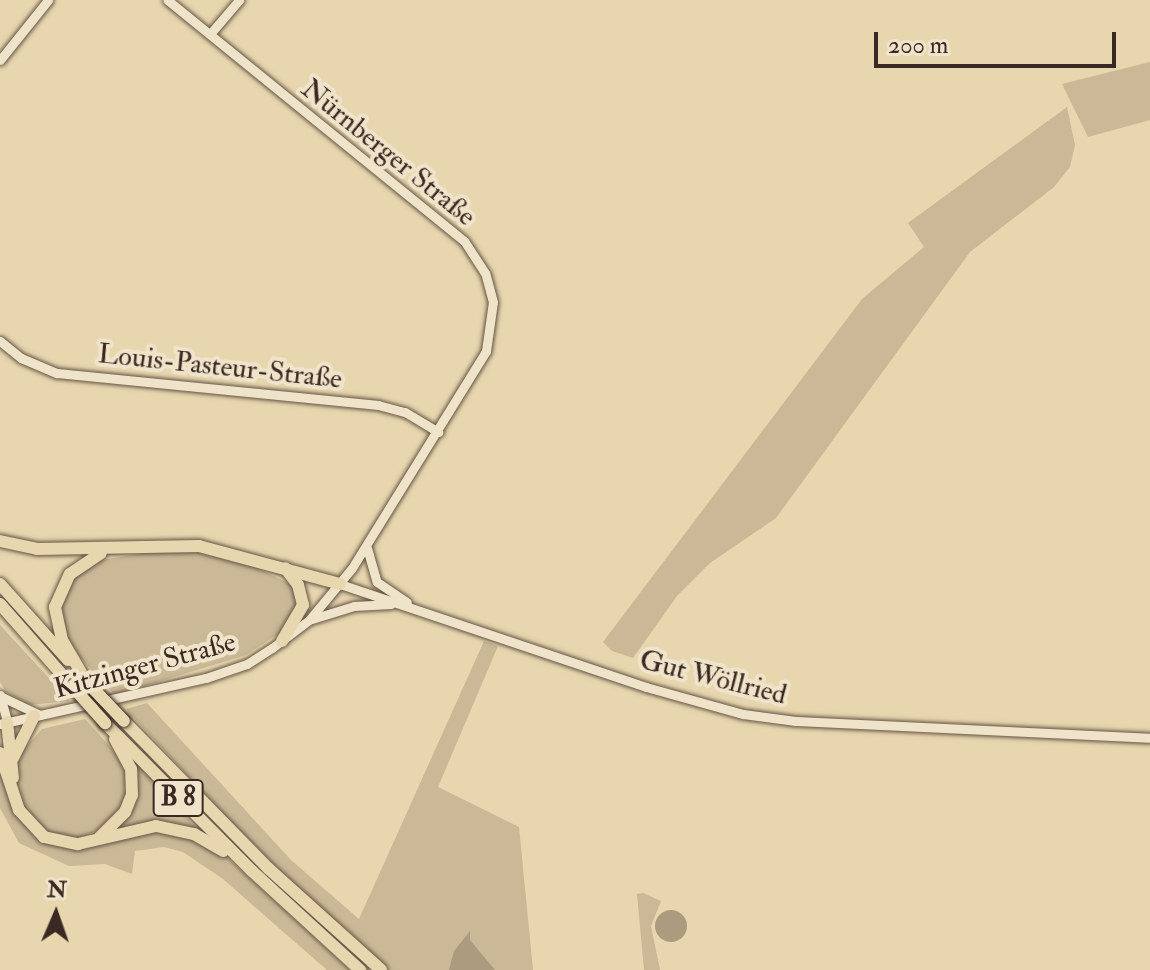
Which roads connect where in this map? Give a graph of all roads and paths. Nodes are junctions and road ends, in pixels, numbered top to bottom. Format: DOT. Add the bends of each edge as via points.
graph roads {
  1 [pos="48,0"];
  2 [pos="167,0"];
  3 [pos="239,0"];
  4 [pos="210,34"];
  5 [pos="0,60"];
  6 [pos="0,341"];
  7 [pos="438,432"];
  8 [pos="0,541"];
  9 [pos="367,546"];
  10 [pos="111,549"];
  11 [pos="285,568"];
  12 [pos="0,584"];
  13 [pos="340,584"];
  14 [pos="398,603"];
  15 [pos="0,604"];
  16 [pos="427,613"];
  17 [pos="309,620"];
  18 [pos="282,641"];
  19 [pos="86,681"];
  20 [pos="1,696"];
  21 [pos="37,716"];
  22 [pos="4,723"];
  23 [pos="105,723"];
  24 [pos="1150,738"];
  25 [pos="0,753"];
  26 [pos="12,761"];
  27 [pos="14,794"];
  28 [pos="95,840"];
  29 [pos="252,871"];
  30 [pos="360,970"];
  31 [pos="381,970"];
  1 -- 5 [label="street"];
  2 -- 4 [label="street, Nürnberger Straße"];
  3 -- 4 [label="street"];
  4 -- 7 [label="street, Nürnberger Straße" via="446,225 480,264 493,302 486,351"];
  6 -- 7 [label="street, Louis-Pasteur-Straße" via="21,358 57,373 378,405 405,412"];
  7 -- 9 [label="street, Nürnberger Straße"];
  8 -- 10 [label="highway" via="37,549"];
  9 -- 13 [label="street, Nürnberger Straße"];
  9 -- 16 [label="street" via="377,582"];
  10 -- 11 [label="highway" via="199,546"];
  10 -- 19 [label="highway" via="79,564 57,596 58,631"];
  11 -- 13 [label="highway"];
  11 -- 18 [label="highway" via="298,585 303,605"];
  12 -- 19 [label="highway, B 8"];
  13 -- 14 [label="street"];
  13 -- 17 [label="street, Kitzinger Straße"];
  14 -- 16 [label="street"];
  14 -- 17 [label="street" via="354,606"];
  15 -- 23 [label="highway, B 8, bridge"];
  16 -- 24 [label="street, Gut Wöllried" via="743,714"];
  17 -- 18 [label="street, Kitzinger Straße"];
  18 -- 21 [label="street, Kitzinger Straße" via="219,674"];
  19 -- 31 [label="highway, B 8, bridge" via="269,869"];
  20 -- 21 [label="street"];
  20 -- 22 [label="street"];
  21 -- 22 [label="street, Kitzinger Straße"];
  21 -- 26 [label="highway"];
  22 -- 26 [label="highway"];
  23 -- 28 [label="highway" via="131,769 132,795 115,824"];
  23 -- 29 [label="highway, B 8"];
  25 -- 27 [label="highway"];
  26 -- 27 [label="highway"];
  27 -- 28 [label="highway" via="30,827 44,837 78,844"];
  28 -- 29 [label="highway" via="136,829 176,828"];
  29 -- 30 [label="highway, B 8"];
}
